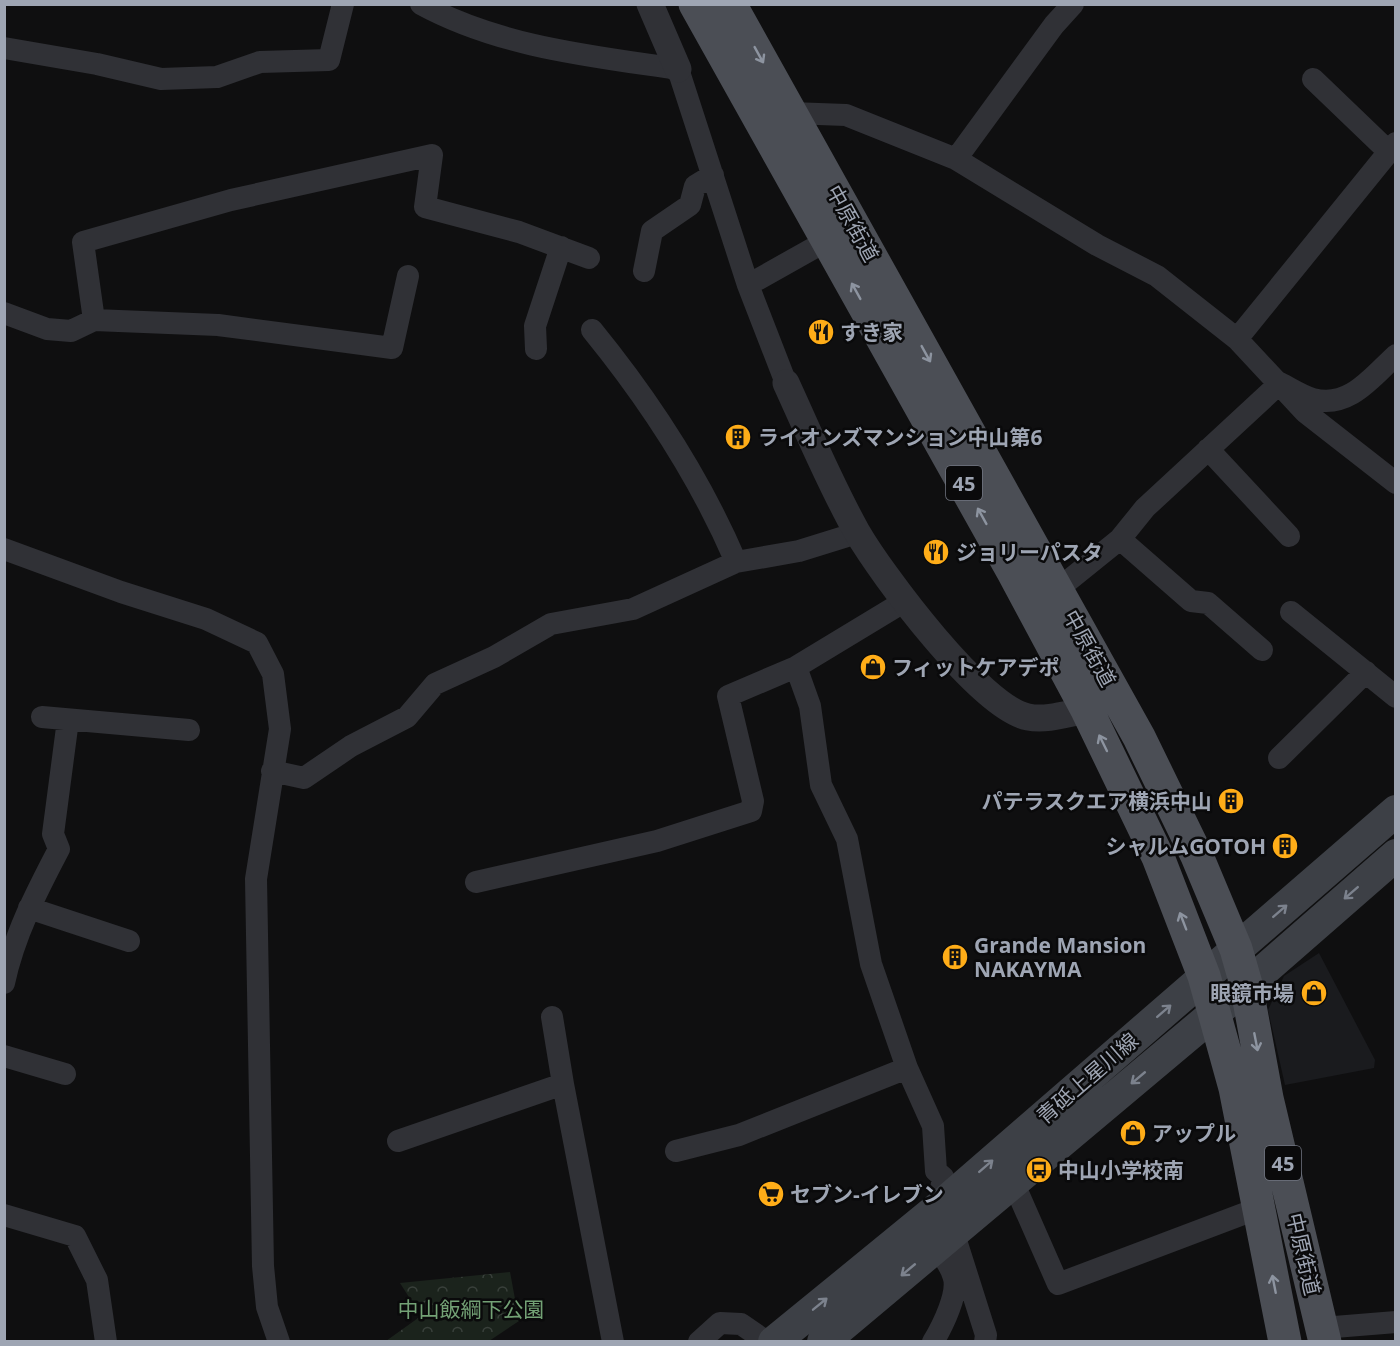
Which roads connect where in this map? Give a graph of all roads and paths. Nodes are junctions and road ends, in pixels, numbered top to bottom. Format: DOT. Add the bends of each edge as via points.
graph roads {
  1 [pos="343,4"];
  2 [pos="421,4"];
  3 [pos="650,4"];
  4 [pos="695,4"];
  5 [pos="730,4"];
  6 [pos="1073,4"];
  7 [pos="4,48"];
  8 [pos="678,69"];
  9 [pos="1313,79"];
  10 [pos="791,113"];
  11 [pos="1392,147"];
  12 [pos="956,159"];
  13 [pos="713,175"];
  14 [pos="828,240"];
  15 [pos="561,247"];
  16 [pos="589,258"];
  17 [pos="644,271"];
  18 [pos="408,276"];
  19 [pos="748,285"];
  20 [pos="4,313"];
  21 [pos="94,320"];
  22 [pos="592,330"];
  23 [pos="1237,339"];
  24 [pos="536,349"];
  25 [pos="1395,355"];
  26 [pos="786,383"];
  27 [pos="1280,383"];
  28 [pos="1208,449"];
  29 [pos="1395,483"];
  30 [pos="857,533"];
  31 [pos="1289,536"];
  32 [pos="1120,539"];
  33 [pos="4,549"];
  34 [pos="736,562"];
  35 [pos="1058,589"];
  36 [pos="905,601"];
  37 [pos="1291,612"];
  38 [pos="1262,650"];
  39 [pos="796,667"];
  40 [pos="1365,672"];
  41 [pos="1395,697"];
  42 [pos="1087,710"];
  43 [pos="42,717"];
  44 [pos="68,720"];
  45 [pos="189,730"];
  46 [pos="1280,758"];
  47 [pos="272,771"];
  48 [pos="1395,811"];
  49 [pos="1395,855"];
  50 [pos="476,882"];
  51 [pos="29,908"];
  52 [pos="129,940"];
  53 [pos="1236,949"];
  54 [pos="1204,976"];
  55 [pos="4,983"];
  56 [pos="1246,984"];
  57 [pos="1215,1013"];
  58 [pos="552,1017"];
  59 [pos="4,1056"];
  60 [pos="907,1068"];
  61 [pos="65,1074"];
  62 [pos="563,1084"];
  63 [pos="398,1141"];
  64 [pos="676,1151"];
  65 [pos="1014,1184"];
  66 [pos="1259,1208"];
  67 [pos="4,1215"];
  68 [pos="942,1228"];
  69 [pos="1395,1322"];
  70 [pos="1323,1335"];
  71 [pos="106,1341"];
  72 [pos="279,1341"];
  73 [pos="613,1341"];
  74 [pos="699,1341"];
  75 [pos="767,1341"];
  76 [pos="774,1341"];
  77 [pos="823,1341"];
  78 [pos="933,1341"];
  79 [pos="985,1341"];
  80 [pos="1285,1341"];
  1 -- 7 [label="street" via="329,60 260,62 217,77 161,80"];
  2 -- 8 [label="street" via="481,32 589,56"];
  3 -- 8 [label="street"];
  4 -- 14 [label="main road, 中原街道 / 45"];
  5 -- 10 [label="main road, 中原街道 / 45, one-way"];
  6 -- 12 [label="street"];
  8 -- 13 [label="street"];
  9 -- 11 [label="street"];
  10 -- 12 [label="street" via="846,115"];
  10 -- 35 [label="main road, 中原街道 / 45, one-way"];
  11 -- 23 [label="street"];
  12 -- 23 [label="street" via="1097,245 1157,276"];
  13 -- 17 [label="street" via="695,186 690,205 652,231"];
  13 -- 19 [label="street"];
  14 -- 19 [label="street"];
  42 -- 14 [label="main road, 中原街道 / 45, one-way"];
  15 -- 16 [label="street"];
  15 -- 21 [label="street" via="425,207 432,155 231,200 83,242"];
  15 -- 24 [label="street" via="535,326"];
  18 -- 21 [label="street" via="392,348 218,325"];
  19 -- 26 [label="street"];
  20 -- 21 [label="street" via="47,329 71,330"];
  22 -- 34 [label="street" via="662,426 719,523"];
  23 -- 27 [label="street"];
  25 -- 27 [label="street" via="1352,396 1334,401 1314,399"];
  26 -- 30 [label="street"];
  27 -- 28 [label="street"];
  27 -- 29 [label="street" via="1305,412"];
  28 -- 31 [label="street"];
  28 -- 32 [label="street" via="1144,508"];
  30 -- 34 [label="street" via="799,551"];
  30 -- 36 [label="street"];
  32 -- 35 [label="street"];
  32 -- 38 [label="street" via="1191,601 1208,603"];
  33 -- 47 [label="street" via="206,619 256,643 273,674 280,729"];
  34 -- 47 [label="street" via="633,609 550,624 510,649 435,684 407,717 351,746 304,778"];
  35 -- 53 [label="main road, 中原街道 / 45" via="1139,737 1197,856"];
  36 -- 39 [label="street"];
  36 -- 42 [label="street" via="958,663 1004,708 1029,717"];
  37 -- 40 [label="street"];
  39 -- 50 [label="street" via="728,696 753,801 751,811 657,841"];
  39 -- 60 [label="street" via="810,706 821,784 847,839 871,964"];
  40 -- 41 [label="street"];
  40 -- 46 [label="street"];
  54 -- 42 [label="main road, 中原街道 / 45, one-way" via="1158,857"];
  43 -- 44 [label="street"];
  44 -- 45 [label="street"];
  44 -- 51 [label="street" via="52,834 59,849"];
  47 -- 72 [label="street" via="256,879 263,1266 267,1307"];
  53 -- 48 [label="main road, 青砥上星川線, one-way"];
  49 -- 56 [label="main road, 青砥上星川線, one-way"];
  51 -- 52 [label="street"];
  51 -- 55 [label="street"];
  53 -- 54 [label="main road, 青砥上星川線"];
  53 -- 56 [label="main road, 中原街道 / 45"];
  54 -- 57 [label="main road, 中原街道 / 45"];
  68 -- 54 [label="main road, 青砥上星川線, one-way"];
  56 -- 57 [label="main road, 青砥上星川線"];
  56 -- 70 [label="main road, 中原街道 / 45, one-way" via="1267,1098"];
  57 -- 65 [label="main road, 青砥上星川線, one-way"];
  57 -- 66 [label="main road, 中原街道 / 45" via="1235,1088"];
  58 -- 62 [label="street"];
  59 -- 61 [label="street"];
  60 -- 64 [label="street" via="739,1135"];
  60 -- 68 [label="street" via="933,1126 936,1171 943,1177"];
  62 -- 63 [label="street"];
  62 -- 73 [label="street"];
  65 -- 66 [label="street" via="1058,1284"];
  65 -- 68 [label="main road, 青砥上星川線"];
  80 -- 66 [label="main road, 中原街道 / 45, one-way"];
  67 -- 71 [label="street" via="75,1236 97,1280"];
  76 -- 68 [label="main road, 青砥上星川線, one-way"];
  68 -- 77 [label="main road, 青砥上星川線, one-way"];
  68 -- 78 [label="street" via="954,1276 952,1300"];
  68 -- 79 [label="street" via="986,1335"];
  69 -- 70 [label="street"];
  74 -- 75 [label="street" via="720,1323 741,1324"];
}
